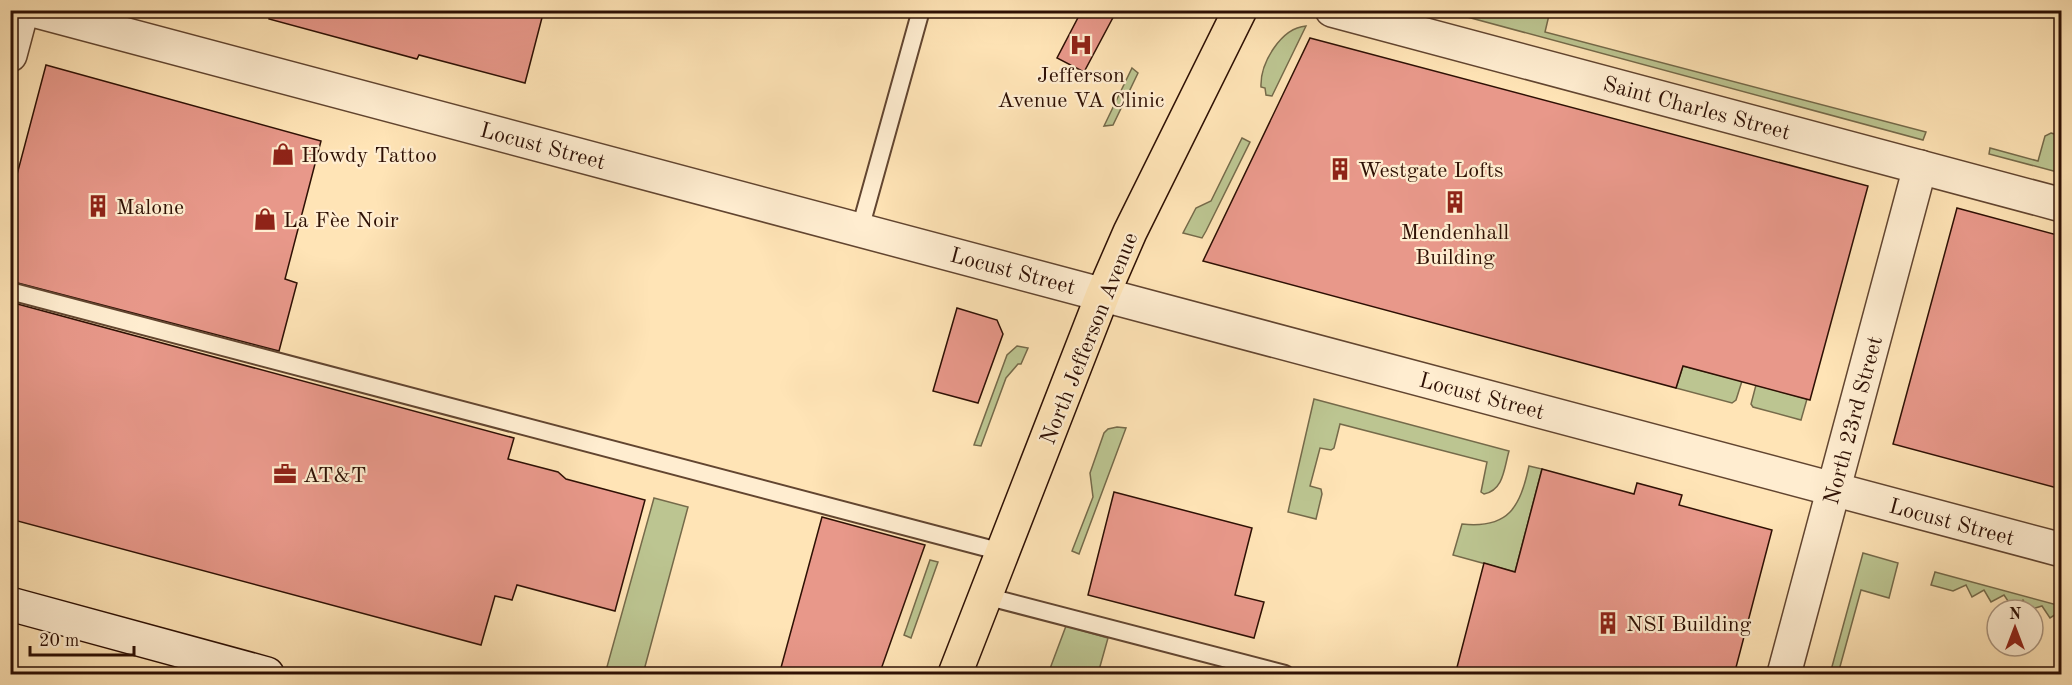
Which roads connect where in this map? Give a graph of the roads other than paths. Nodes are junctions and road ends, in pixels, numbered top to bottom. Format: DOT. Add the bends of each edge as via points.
graph roads {
  1 [pos="22,10"];
  2 [pos="33,10"];
  3 [pos="921,10"];
  4 [pos="1240,10"];
  5 [pos="1332,10"];
  6 [pos="10,55"];
  7 [pos="1920,166"];
  8 [pos="2061,205"];
  9 [pos="860,229"];
  10 [pos="10,291"];
  11 [pos="1103,294"];
  12 [pos="1834,489"];
  13 [pos="2061,549"];
  14 [pos="1002,552"];
  15 [pos="985,596"];
  16 [pos="10,604"];
  17 [pos="267,675"];
  18 [pos="955,675"];
  19 [pos="1285,675"];
  20 [pos="1785,675"];
  1 -- 6 [label="street"];
  2 -- 9 [label="street, Locust Street"];
  3 -- 9 [label="lane"];
  4 -- 11 [label="main road, North Jefferson Avenue"];
  5 -- 7 [label="street, Saint Charles Street"];
  7 -- 8 [label="street, Saint Charles Street"];
  7 -- 12 [label="street, North 23rd Street"];
  9 -- 11 [label="street, Locust Street"];
  10 -- 14 [label="lane"];
  11 -- 12 [label="street, Locust Street"];
  11 -- 14 [label="main road, North Jefferson Avenue"];
  12 -- 13 [label="street, Locust Street"];
  12 -- 20 [label="street, North 23rd Street"];
  14 -- 15 [label="main road, North Jefferson Avenue"];
  15 -- 18 [label="main road, North Jefferson Avenue"];
  15 -- 19 [label="lane"];
  16 -- 17 [label="street"];
}
